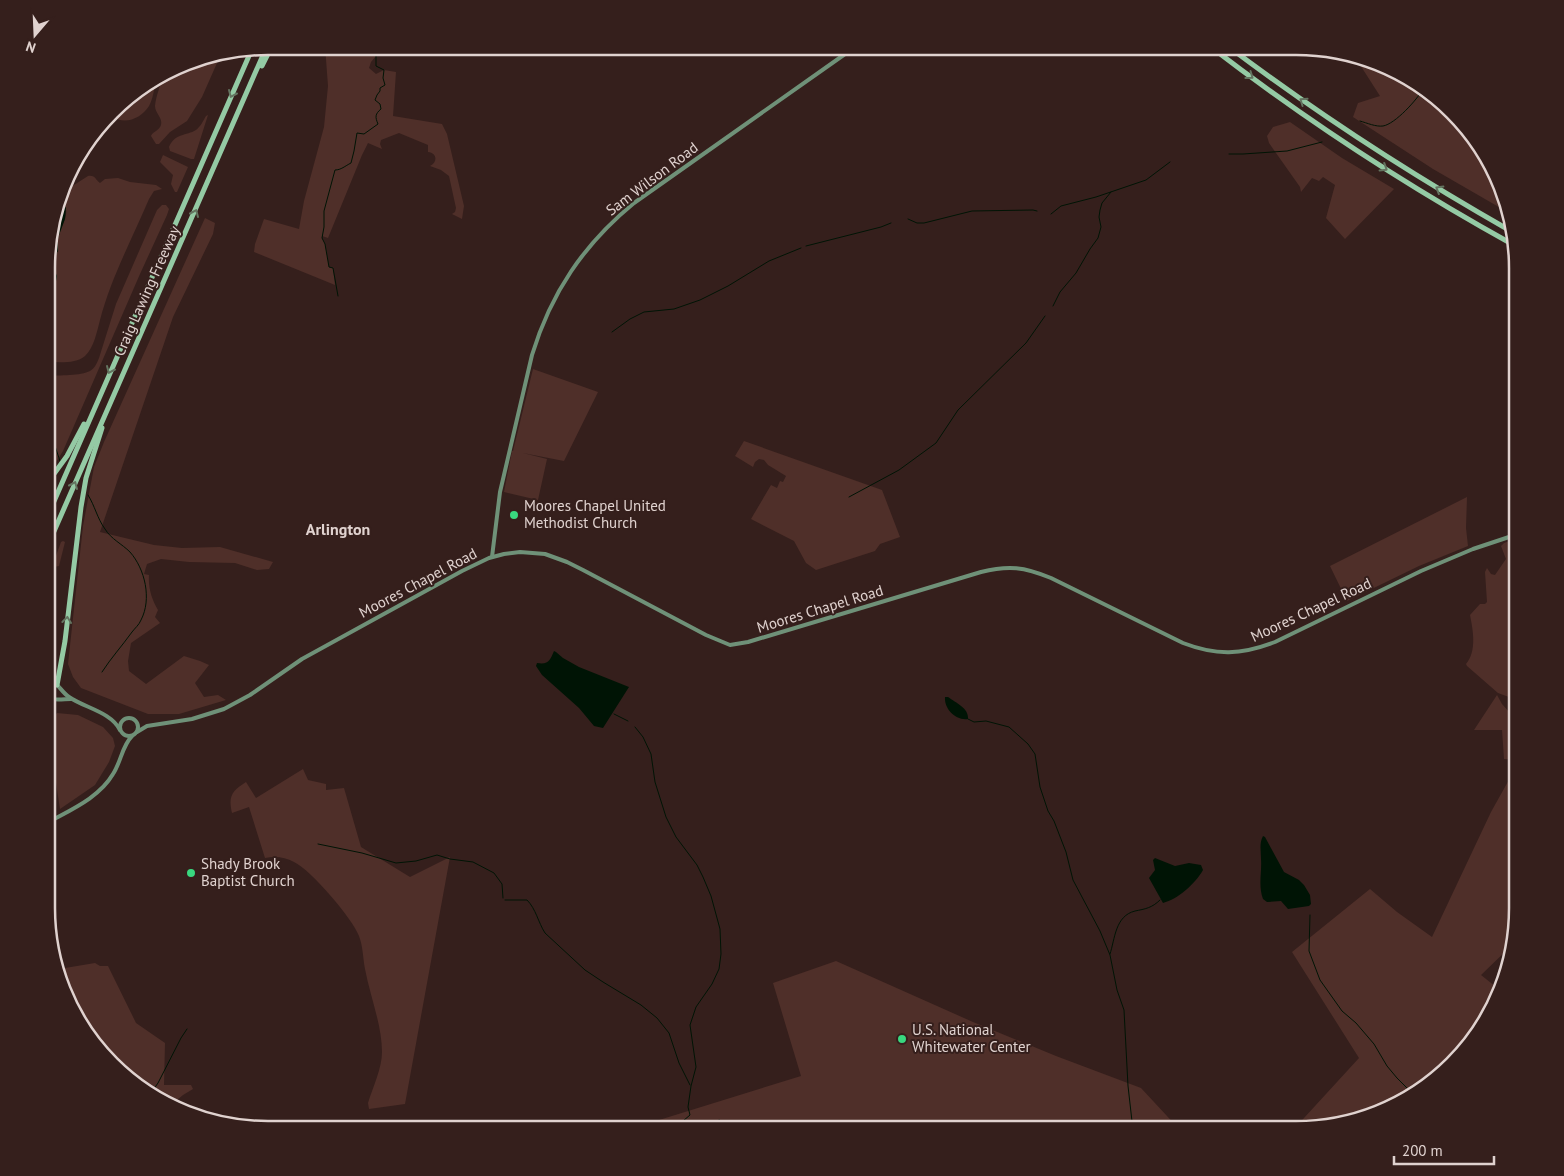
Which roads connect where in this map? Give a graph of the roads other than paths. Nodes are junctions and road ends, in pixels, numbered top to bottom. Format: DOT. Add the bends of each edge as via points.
graph roads {
  1 [pos="263,55"];
  2 [pos="268,55"];
  3 [pos="842,55"];
  4 [pos="1221,55"];
  5 [pos="1240,55"];
  6 [pos="249,56"];
  7 [pos="244,102"];
  8 [pos="1505,228"];
  9 [pos="1507,241"];
  10 [pos="96,401"];
  11 [pos="112,402"];
  12 [pos="55,472"];
  13 [pos="55,498"];
  14 [pos="55,529"];
  15 [pos="1509,537"];
  16 [pos="492,557"];
  17 [pos="55,685"];
  18 [pos="59,687"];
  19 [pos="55,697"];
  20 [pos="71,699"];
  21 [pos="55,700"];
  22 [pos="110,718"];
  23 [pos="124,719"];
  24 [pos="135,721"];
  25 [pos="147,726"];
  26 [pos="120,731"];
  27 [pos="136,732"];
  28 [pos="132,736"];
  29 [pos="126,745"];
  30 [pos="55,818"];
  1 -- 7 [label="highway, Craig Lawing Freeway"];
  2 -- 7 [label="highway"];
  3 -- 16 [label="main road, Sam Wilson Road" via="628,208 600,234 573,267 550,306 532,355 500,492"];
  4 -- 9 [label="highway, one-way" via="1376,162"];
  8 -- 5 [label="highway, one-way" via="1348,132"];
  6 -- 10 [label="highway, Craig Lawing Freeway, one-way"];
  11 -- 7 [label="highway, Craig Lawing Freeway, one-way"];
  10 -- 12 [label="highway"];
  10 -- 13 [label="highway, Craig Lawing Freeway"];
  14 -- 11 [label="highway, Craig Lawing Freeway, one-way"];
  18 -- 11 [label="highway, one-way" via="84,488"];
  15 -- 16 [label="main road, Moores Chapel Road" via="1421,571 1275,642 1253,650 1229,653 1183,643 1051,578 1016,567 981,572 734,645 720,642 554,557 520,552"];
  16 -- 25 [label="main road, Moores Chapel Road" via="305,658 224,709 192,719"];
  17 -- 18 [label="main road"];
  18 -- 19 [label="main road" via="60,694"];
  18 -- 20 [label="main road"];
  20 -- 21 [label="main road"];
  20 -- 22 [label="main road"];
  22 -- 23 [label="main road"];
  22 -- 26 [label="main road"];
  23 -- 24 [label="main road"];
  23 -- 26 [label="main road"];
  24 -- 25 [label="main road"];
  24 -- 27 [label="main road" via="138,726"];
  25 -- 27 [label="main road, Moores Chapel Road"];
  26 -- 28 [label="main road"];
  26 -- 29 [label="main road"];
  27 -- 28 [label="main road"];
  28 -- 29 [label="main road"];
  29 -- 30 [label="main road" via="112,776 102,788"];
}
